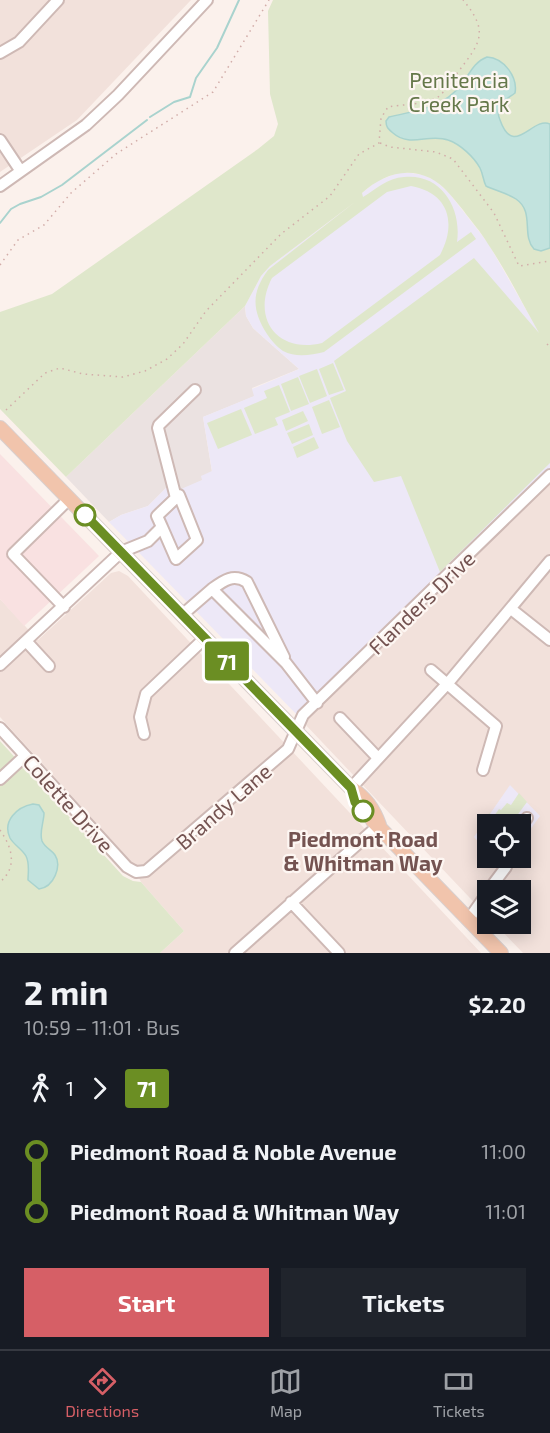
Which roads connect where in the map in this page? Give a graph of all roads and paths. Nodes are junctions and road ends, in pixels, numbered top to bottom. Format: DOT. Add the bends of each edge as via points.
graph roads {
  1 [pos="58,0"];
  2 [pos="207,0"];
  3 [pos="268,0"];
  4 [pos="463,0"];
  5 [pos="0,53"];
  6 [pos="0,140"];
  7 [pos="379,143"];
  8 [pos="20,170"];
  9 [pos="0,186"];
  10 [pos="550,261"];
  11 [pos="0,265"];
  12 [pos="550,342"];
  13 [pos="547,345"];
  14 [pos="195,390"];
  15 [pos="6,410"];
  16 [pos="1,432"];
  17 [pos="550,475"];
  18 [pos="176,498"];
  19 [pos="69,499"];
  20 [pos="162,527"];
  21 [pos="121,552"];
  22 [pos="550,561"];
  23 [pos="212,590"];
  24 [pos="64,607"];
  25 [pos="511,609"];
  26 [pos="182,615"];
  27 [pos="205,638"];
  28 [pos="550,640"];
  29 [pos="26,641"];
  30 [pos="286,663"];
  31 [pos="0,665"];
  32 [pos="49,666"];
  33 [pos="431,670"];
  34 [pos="448,683"];
  35 [pos="317,703"];
  36 [pos="340,718"];
  37 [pos="0,728"];
  38 [pos="295,731"];
  39 [pos="144,734"];
  40 [pos="25,756"];
  41 [pos="378,758"];
  42 [pos="483,770"];
  43 [pos="0,779"];
  44 [pos="351,788"];
  45 [pos="379,825"];
  46 [pos="0,830"];
  47 [pos="141,872"];
  48 [pos="0,882"];
  49 [pos="291,902"];
  50 [pos="477,908"];
  51 [pos="469,919"];
  52 [pos="235,953"];
  53 [pos="339,953"];
  54 [pos="501,953"];
  1 -- 5 [label="street" via="19,42"];
  2 -- 8 [label="street" via="94,118"];
  3 -- 11 [label="path" via="213,92 140,137 93,172 44,225 18,240"];
  4 -- 7 [label="path" via="480,30 479,43 437,97 388,107 381,118"];
  6 -- 8 [label="street"];
  7 -- 10 [label="path" via="436,152 453,159 494,213 519,266"];
  7 -- 15 [label="path" via="359,154 330,196 281,234 206,311 167,359 123,377 60,368 45,373"];
  8 -- 9 [label="street"];
  12 -- 13 [label="path"];
  14 -- 18 [label="street" via="158,429"];
  16 -- 19 [label="main road"];
  17 -- 35 [label="street, Flanders Drive"];
  18 -- 20 [label="street" via="157,516"];
  18 -- 20 [label="street" via="179,495 197,540 176,559"];
  19 -- 21 [label="main road"];
  19 -- 24 [label="street" via="14,554"];
  20 -- 21 [label="street" via="148,541"];
  21 -- 24 [label="street"];
  21 -- 26 [label="main road"];
  22 -- 25 [label="street"];
  23 -- 26 [label="street"];
  23 -- 30 [label="street"];
  23 -- 30 [label="street" via="231,578 247,582"];
  24 -- 29 [label="street"];
  25 -- 28 [label="street"];
  25 -- 34 [label="street"];
  26 -- 27 [label="main road"];
  27 -- 38 [label="main road"];
  27 -- 39 [label="street" via="146,694 140,717"];
  29 -- 31 [label="street"];
  29 -- 32 [label="street"];
  30 -- 35 [label="street"];
  33 -- 34 [label="street"];
  34 -- 41 [label="street"];
  34 -- 42 [label="street" via="496,726"];
  35 -- 38 [label="street, Flanders Drive" via="303,715"];
  36 -- 41 [label="street"];
  37 -- 40 [label="street, Colette Drive"];
  38 -- 44 [label="main road"];
  38 -- 47 [label="street, Brandy Lane" via="285,751 151,868"];
  40 -- 43 [label="street"];
  40 -- 47 [label="street, Colette Drive" via="126,867"];
  41 -- 44 [label="street"];
  44 -- 45 [label="main road" via="362,795"];
  45 -- 49 [label="street"];
  45 -- 51 [label="main road"];
  46 -- 48 [label="path" via="12,855 12,866"];
  49 -- 52 [label="street"];
  49 -- 53 [label="street"];
  50 -- 51 [label="street"];
  51 -- 54 [label="main road"];
}
